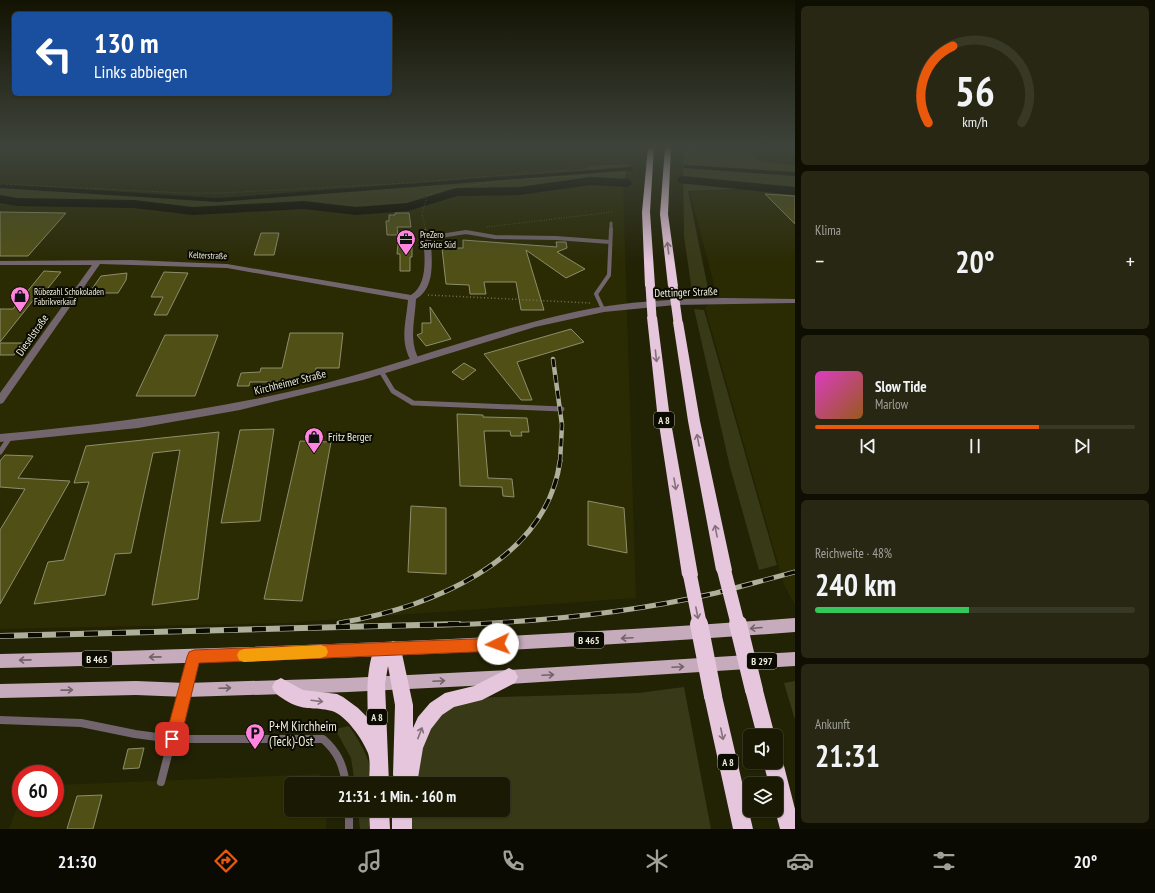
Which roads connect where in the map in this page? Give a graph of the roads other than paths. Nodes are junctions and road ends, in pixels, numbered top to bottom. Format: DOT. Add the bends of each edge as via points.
graph roads {
  1 [pos="648,186"];
  2 [pos="666,186"];
  3 [pos="611,223"];
  4 [pos="427,238"];
  5 [pos="610,242"];
  6 [pos="0,263"];
  7 [pos="97,263"];
  8 [pos="415,296"];
  9 [pos="795,301"];
  10 [pos="604,309"];
  11 [pos="578,314"];
  12 [pos="415,361"];
  13 [pos="381,371"];
  14 [pos="0,400"];
  15 [pos="562,409"];
  16 [pos="5,438"];
  17 [pos="0,452"];
  18 [pos="795,625"];
  19 [pos="388,650"];
  20 [pos="194,657"];
  21 [pos="795,659"];
  22 [pos="0,661"];
  23 [pos="509,677"];
  24 [pos="400,682"];
  25 [pos="376,684"];
  26 [pos="281,686"];
  27 [pos="186,690"];
  28 [pos="0,691"];
  29 [pos="0,720"];
  30 [pos="764,729"];
  31 [pos="172,739"];
  32 [pos="378,753"];
  33 [pos="775,769"];
  34 [pos="345,777"];
  35 [pos="379,777"];
  36 [pos="403,777"];
  37 [pos="408,777"];
  38 [pos="161,782"];
  39 [pos="349,817"];
  40 [pos="379,817"];
  41 [pos="402,817"];
  42 [pos="349,829"];
  43 [pos="380,829"];
  44 [pos="402,829"];
  45 [pos="743,829"];
  46 [pos="790,829"];
  1 -- 45 [label="highway, A 8, one-way, bridge" via="646,212 652,317 663,411 713,696"];
  30 -- 2 [label="highway, one-way, bridge" via="724,570 694,421 664,214"];
  3 -- 5 [label="lane"];
  4 -- 5 [label="lane" via="462,233"];
  4 -- 8 [label="street" via="428,258 424,287"];
  5 -- 10 [label="lane" via="609,275 596,294"];
  6 -- 7 [label="street, Kelterstraße"];
  7 -- 8 [label="street, Kelterstraße" via="227,266"];
  7 -- 14 [label="street, Dieselstraße"];
  8 -- 12 [label="street" via="407,338 410,353"];
  9 -- 10 [label="street, Dettinger Straße" via="665,303"];
  10 -- 11 [label="street, Dettinger Straße"];
  11 -- 12 [label="street, Kirchheimer Straße"];
  12 -- 13 [label="street, Kirchheimer Straße"];
  13 -- 15 [label="lane" via="390,389 397,396 413,403"];
  13 -- 16 [label="street, Kirchheimer Straße" via="273,400 227,409 128,425"];
  16 -- 17 [label="lane"];
  18 -- 19 [label="main road, B 465, one-way" via="657,636"];
  19 -- 20 [label="main road, B 465"];
  19 -- 24 [label="highway"];
  19 -- 25 [label="highway, A 8"];
  20 -- 22 [label="main road, B 465, one-way"];
  20 -- 27 [label="lane"];
  23 -- 21 [label="main road, B 297, one-way"];
  24 -- 23 [label="main road, one-way"];
  37 -- 23 [label="highway, one-way" via="414,748 424,723 436,709 451,699 476,694"];
  24 -- 25 [label="main road"];
  24 -- 36 [label="highway" via="404,705"];
  25 -- 26 [label="main road"];
  25 -- 32 [label="highway, A 8"];
  27 -- 26 [label="main road, one-way"];
  26 -- 32 [label="highway, A 8, one-way" via="300,699 337,703 366,729"];
  28 -- 27 [label="main road, one-way" via="136,688"];
  27 -- 31 [label="lane"];
  29 -- 31 [label="lane" via="81,722"];
  31 -- 34 [label="lane" via="324,739 335,748 344,766"];
  31 -- 38 [label="lane"];
  32 -- 35 [label="highway, A 8"];
  33 -- 46 [label="highway"];
  39 -- 42 [label="lane"];
  40 -- 43 [label="highway"];
  41 -- 44 [label="highway"];
}
